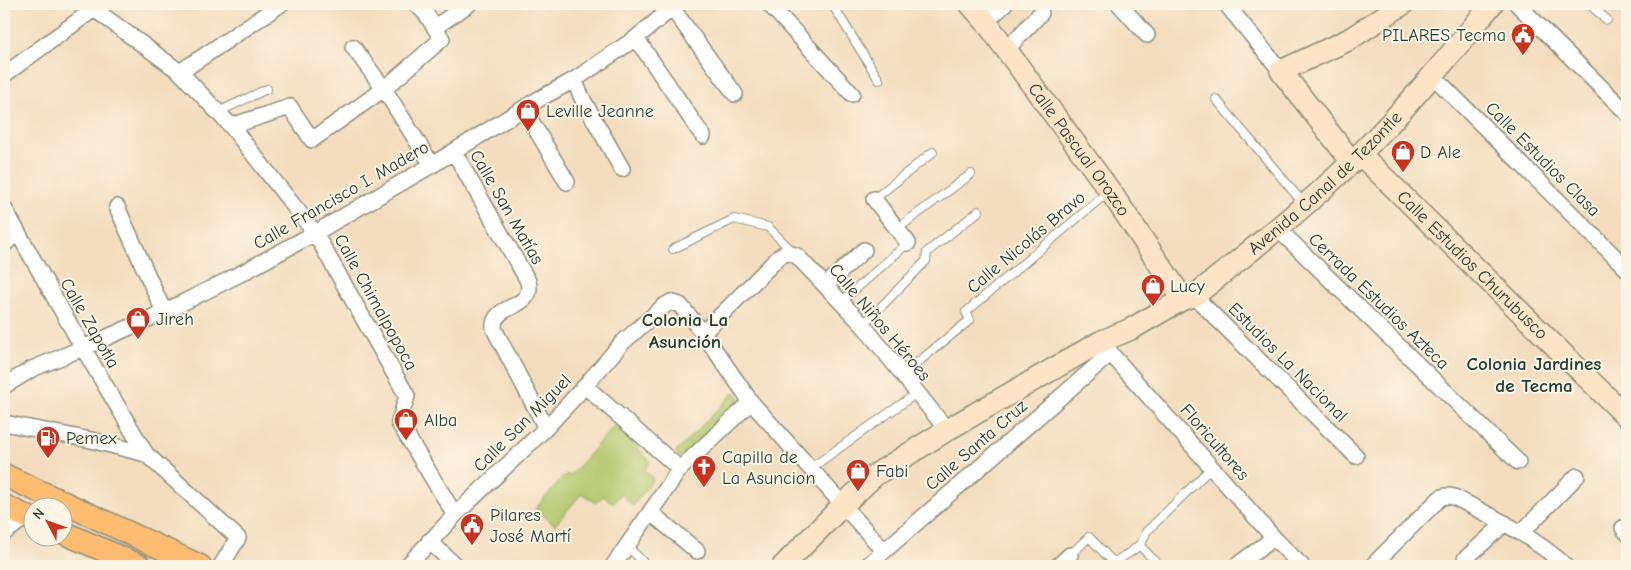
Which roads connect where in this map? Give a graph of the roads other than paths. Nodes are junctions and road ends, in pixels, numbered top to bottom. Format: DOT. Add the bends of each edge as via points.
graph roads {
  1 [pos="281,4"];
  2 [pos="416,4"];
  3 [pos="469,4"];
  4 [pos="769,4"];
  5 [pos="832,4"];
  6 [pos="970,4"];
  7 [pos="1006,4"];
  8 [pos="1119,4"];
  9 [pos="1226,4"];
  10 [pos="1403,4"];
  11 [pos="1492,4"];
  12 [pos="1518,4"];
  13 [pos="1589,4"];
  14 [pos="673,5"];
  15 [pos="92,6"];
  16 [pos="1040,13"];
  17 [pos="1607,20"];
  18 [pos="986,22"];
  19 [pos="438,33"];
  20 [pos="1147,35"];
  21 [pos="636,38"];
  22 [pos="353,47"];
  23 [pos="1006,50"];
  24 [pos="1281,71"];
  25 [pos="180,72"];
  26 [pos="4,75"];
  27 [pos="1433,76"];
  28 [pos="574,80"];
  29 [pos="879,80"];
  30 [pos="384,89"];
  31 [pos="267,90"];
  32 [pos="735,94"];
  33 [pos="852,94"];
  34 [pos="1216,99"];
  35 [pos="524,109"];
  36 [pos="218,112"];
  37 [pos="1627,113"];
  38 [pos="230,126"];
  39 [pos="703,136"];
  40 [pos="454,152"];
  41 [pos="933,152"];
  42 [pos="1356,158"];
  43 [pos="432,165"];
  44 [pos="622,169"];
  45 [pos="970,174"];
  46 [pos="567,182"];
  47 [pos="1110,191"];
  48 [pos="874,199"];
  49 [pos="1304,205"];
  50 [pos="117,207"];
  51 [pos="4,208"];
  52 [pos="978,211"];
  53 [pos="897,229"];
  54 [pos="1278,229"];
  55 [pos="17,232"];
  56 [pos="315,233"];
  57 [pos="908,243"];
  58 [pos="4,245"];
  59 [pos="673,249"];
  60 [pos="864,250"];
  61 [pos="797,256"];
  62 [pos="1627,269"];
  63 [pos="826,285"];
  64 [pos="1189,298"];
  65 [pos="841,302"];
  66 [pos="164,312"];
  67 [pos="863,325"];
  68 [pos="702,333"];
  69 [pos="83,348"];
  70 [pos="1106,348"];
  71 [pos="902,375"];
  72 [pos="4,386"];
  73 [pos="585,386"];
  74 [pos="916,394"];
  75 [pos="751,402"];
  76 [pos="1627,417"];
  77 [pos="4,423"];
  78 [pos="546,428"];
  79 [pos="947,430"];
  80 [pos="146,454"];
  81 [pos="1356,456"];
  82 [pos="1518,462"];
  83 [pos="1212,467"];
  84 [pos="811,468"];
  85 [pos="680,469"];
  86 [pos="4,475"];
  87 [pos="1577,476"];
  88 [pos="842,505"];
  89 [pos="4,506"];
  90 [pos="650,512"];
  91 [pos="22,515"];
  92 [pos="456,515"];
  93 [pos="22,522"];
  94 [pos="1505,523"];
  95 [pos="1521,533"];
  96 [pos="4,534"];
  97 [pos="72,536"];
  98 [pos="1274,538"];
  99 [pos="429,542"];
  100 [pos="627,546"];
  101 [pos="1140,546"];
  102 [pos="697,551"];
  103 [pos="884,551"];
  104 [pos="1070,555"];
  105 [pos="1465,559"];
  106 [pos="176,562"];
  107 [pos="1156,562"];
  108 [pos="1111,564"];
  109 [pos="140,566"];
  110 [pos="200,566"];
  111 [pos="221,566"];
  112 [pos="406,566"];
  113 [pos="456,566"];
  114 [pos="613,566"];
  115 [pos="646,566"];
  116 [pos="783,566"];
  117 [pos="867,566"];
  118 [pos="1058,566"];
  119 [pos="1236,566"];
  120 [pos="1302,566"];
  121 [pos="1372,566"];
  122 [pos="1566,566"];
  1 -- 25 [label="street"];
  2 -- 19 [label="street"];
  3 -- 19 [label="street"];
  4 -- 33 [label="street"];
  5 -- 29 [label="lane"];
  6 -- 18 [label="street, Calle Pascual Orozco"];
  7 -- 18 [label="street"];
  8 -- 20 [label="street"];
  9 -- 24 [label="street, Calle Estudios Churubusco"];
  10 -- 24 [label="street" via="1348,40"];
  11 -- 27 [label="street, Avenida Canal de Tezontle"];
  12 -- 37 [label="street"];
  13 -- 17 [label="lane"];
  14 -- 21 [label="street, Calle Francisco I. Madero"];
  14 -- 32 [label="street"];
  15 -- 25 [label="street, Calle Chimalpopoca"];
  15 -- 26 [label="street"];
  16 -- 23 [label="street"];
  18 -- 23 [label="street, Calle Pascual Orozco"];
  19 -- 30 [label="street"];
  21 -- 28 [label="street, Calle Francisco I. Madero"];
  21 -- 39 [label="street"];
  22 -- 30 [label="street"];
  23 -- 47 [label="street, Calle Pascual Orozco"];
  24 -- 42 [label="street, Calle Estudios Churubusco"];
  25 -- 36 [label="street, Calle Chimalpopoca"];
  27 -- 42 [label="street, Avenida Canal de Tezontle"];
  27 -- 62 [label="street, Calle Estudios Clasa"];
  28 -- 35 [label="street, Calle Francisco I. Madero"];
  28 -- 44 [label="street"];
  30 -- 38 [label="street" via="312,140 290,107"];
  30 -- 43 [label="street"];
  31 -- 36 [label="lane"];
  34 -- 49 [label="lane"];
  35 -- 40 [label="street, Calle Francisco I. Madero"];
  35 -- 46 [label="street"];
  36 -- 38 [label="street, Calle Chimalpopoca"];
  38 -- 56 [label="street, Calle Chimalpopoca"];
  40 -- 43 [label="street, Calle Francisco I. Madero"];
  40 -- 78 [label="street, Calle San Matías" via="528,281 530,288 523,301 497,315 493,322"];
  41 -- 48 [label="lane"];
  42 -- 49 [label="street, Avenida Canal de Tezontle"];
  42 -- 76 [label="street, Calle Estudios Churubusco"];
  43 -- 56 [label="street, Calle Francisco I. Madero"];
  45 -- 53 [label="lane"];
  47 -- 64 [label="street, Calle Pascual Orozco"];
  47 -- 71 [label="lane, Calle Nicolás Bravo" via="966,312 970,320"];
  48 -- 53 [label="street"];
  49 -- 54 [label="street, Avenida Canal de Tezontle"];
  50 -- 66 [label="street"];
  51 -- 55 [label="street, Calle Zapotla"];
  52 -- 67 [label="lane" via="927,252 926,261"];
  53 -- 57 [label="street"];
  54 -- 64 [label="street, Avenida Canal de Tezontle"];
  54 -- 82 [label="street, Cerrada Estudios Azteca"];
  55 -- 58 [label="street"];
  55 -- 69 [label="street, Calle Zapotla"];
  56 -- 66 [label="street, Calle Francisco I. Madero"];
  56 -- 92 [label="street, Calle Chimalpopoca" via="407,396 399,424"];
  57 -- 65 [label="lane"];
  59 -- 61 [label="lane" via="734,219 768,227"];
  60 -- 63 [label="street"];
  61 -- 63 [label="street, Calle Niños Héroes"];
  61 -- 68 [label="street" via="787,252 779,257"];
  63 -- 65 [label="street, Calle Niños Héroes"];
  64 -- 70 [label="street, Avenida Canal de Tezontle" via="1131,329"];
  64 -- 81 [label="street, Estudios La Nacional"];
  65 -- 67 [label="street, Calle Niños Héroes"];
  66 -- 69 [label="street, Calle Francisco I. Madero"];
  67 -- 71 [label="street, Calle Niños Héroes"];
  68 -- 73 [label="street, Calle San Miguel" via="680,305 672,302 622,343"];
  68 -- 75 [label="street"];
  69 -- 72 [label="street, Calle Francisco I. Madero" via="32,368"];
  69 -- 80 [label="street, Calle Zapotla"];
  70 -- 79 [label="street, Avenida Canal de Tezontle"];
  70 -- 83 [label="street, Floricultores"];
  70 -- 103 [label="street, Calle Santa Cruz"];
  71 -- 74 [label="street, Calle Niños Héroes"];
  73 -- 78 [label="street, Calle San Miguel"];
  73 -- 85 [label="street"];
  74 -- 79 [label="street, Calle Niños Héroes"];
  74 -- 84 [label="lane"];
  75 -- 84 [label="street"];
  75 -- 85 [label="street"];
  77 -- 80 [label="street"];
  78 -- 92 [label="street, Calle San Miguel"];
  79 -- 88 [label="street, Avenida Canal de Tezontle" via="875,475"];
  80 -- 111 [label="street" via="238,538"];
  83 -- 98 [label="street, Floricultores"];
  83 -- 101 [label="lane" via="1146,532"];
  84 -- 88 [label="street"];
  85 -- 90 [label="street"];
  86 -- 106 [label="main road"];
  87 -- 95 [label="street"];
  88 -- 103 [label="street"];
  88 -- 116 [label="street, Avenida Canal de Tezontle"];
  89 -- 91 [label="main road"];
  90 -- 100 [label="street"];
  90 -- 102 [label="street"];
  92 -- 99 [label="street, Calle San Miguel"];
  93 -- 96 [label="street"];
  94 -- 95 [label="street"];
  94 -- 105 [label="street"];
  94 -- 121 [label="street" via="1448,495 1437,501"];
  95 -- 122 [label="street"];
  97 -- 109 [label="main road"];
  98 -- 119 [label="street"];
  98 -- 120 [label="street, Floricultores"];
  99 -- 112 [label="street, Calle San Miguel"];
  99 -- 113 [label="street"];
  100 -- 114 [label="street"];
  100 -- 115 [label="lane"];
  101 -- 107 [label="lane"];
  101 -- 108 [label="lane"];
  103 -- 117 [label="street, Calle Santa Cruz"];
  104 -- 108 [label="lane" via="1089,537"];
  104 -- 118 [label="street"];
  106 -- 110 [label="main road"];
}
